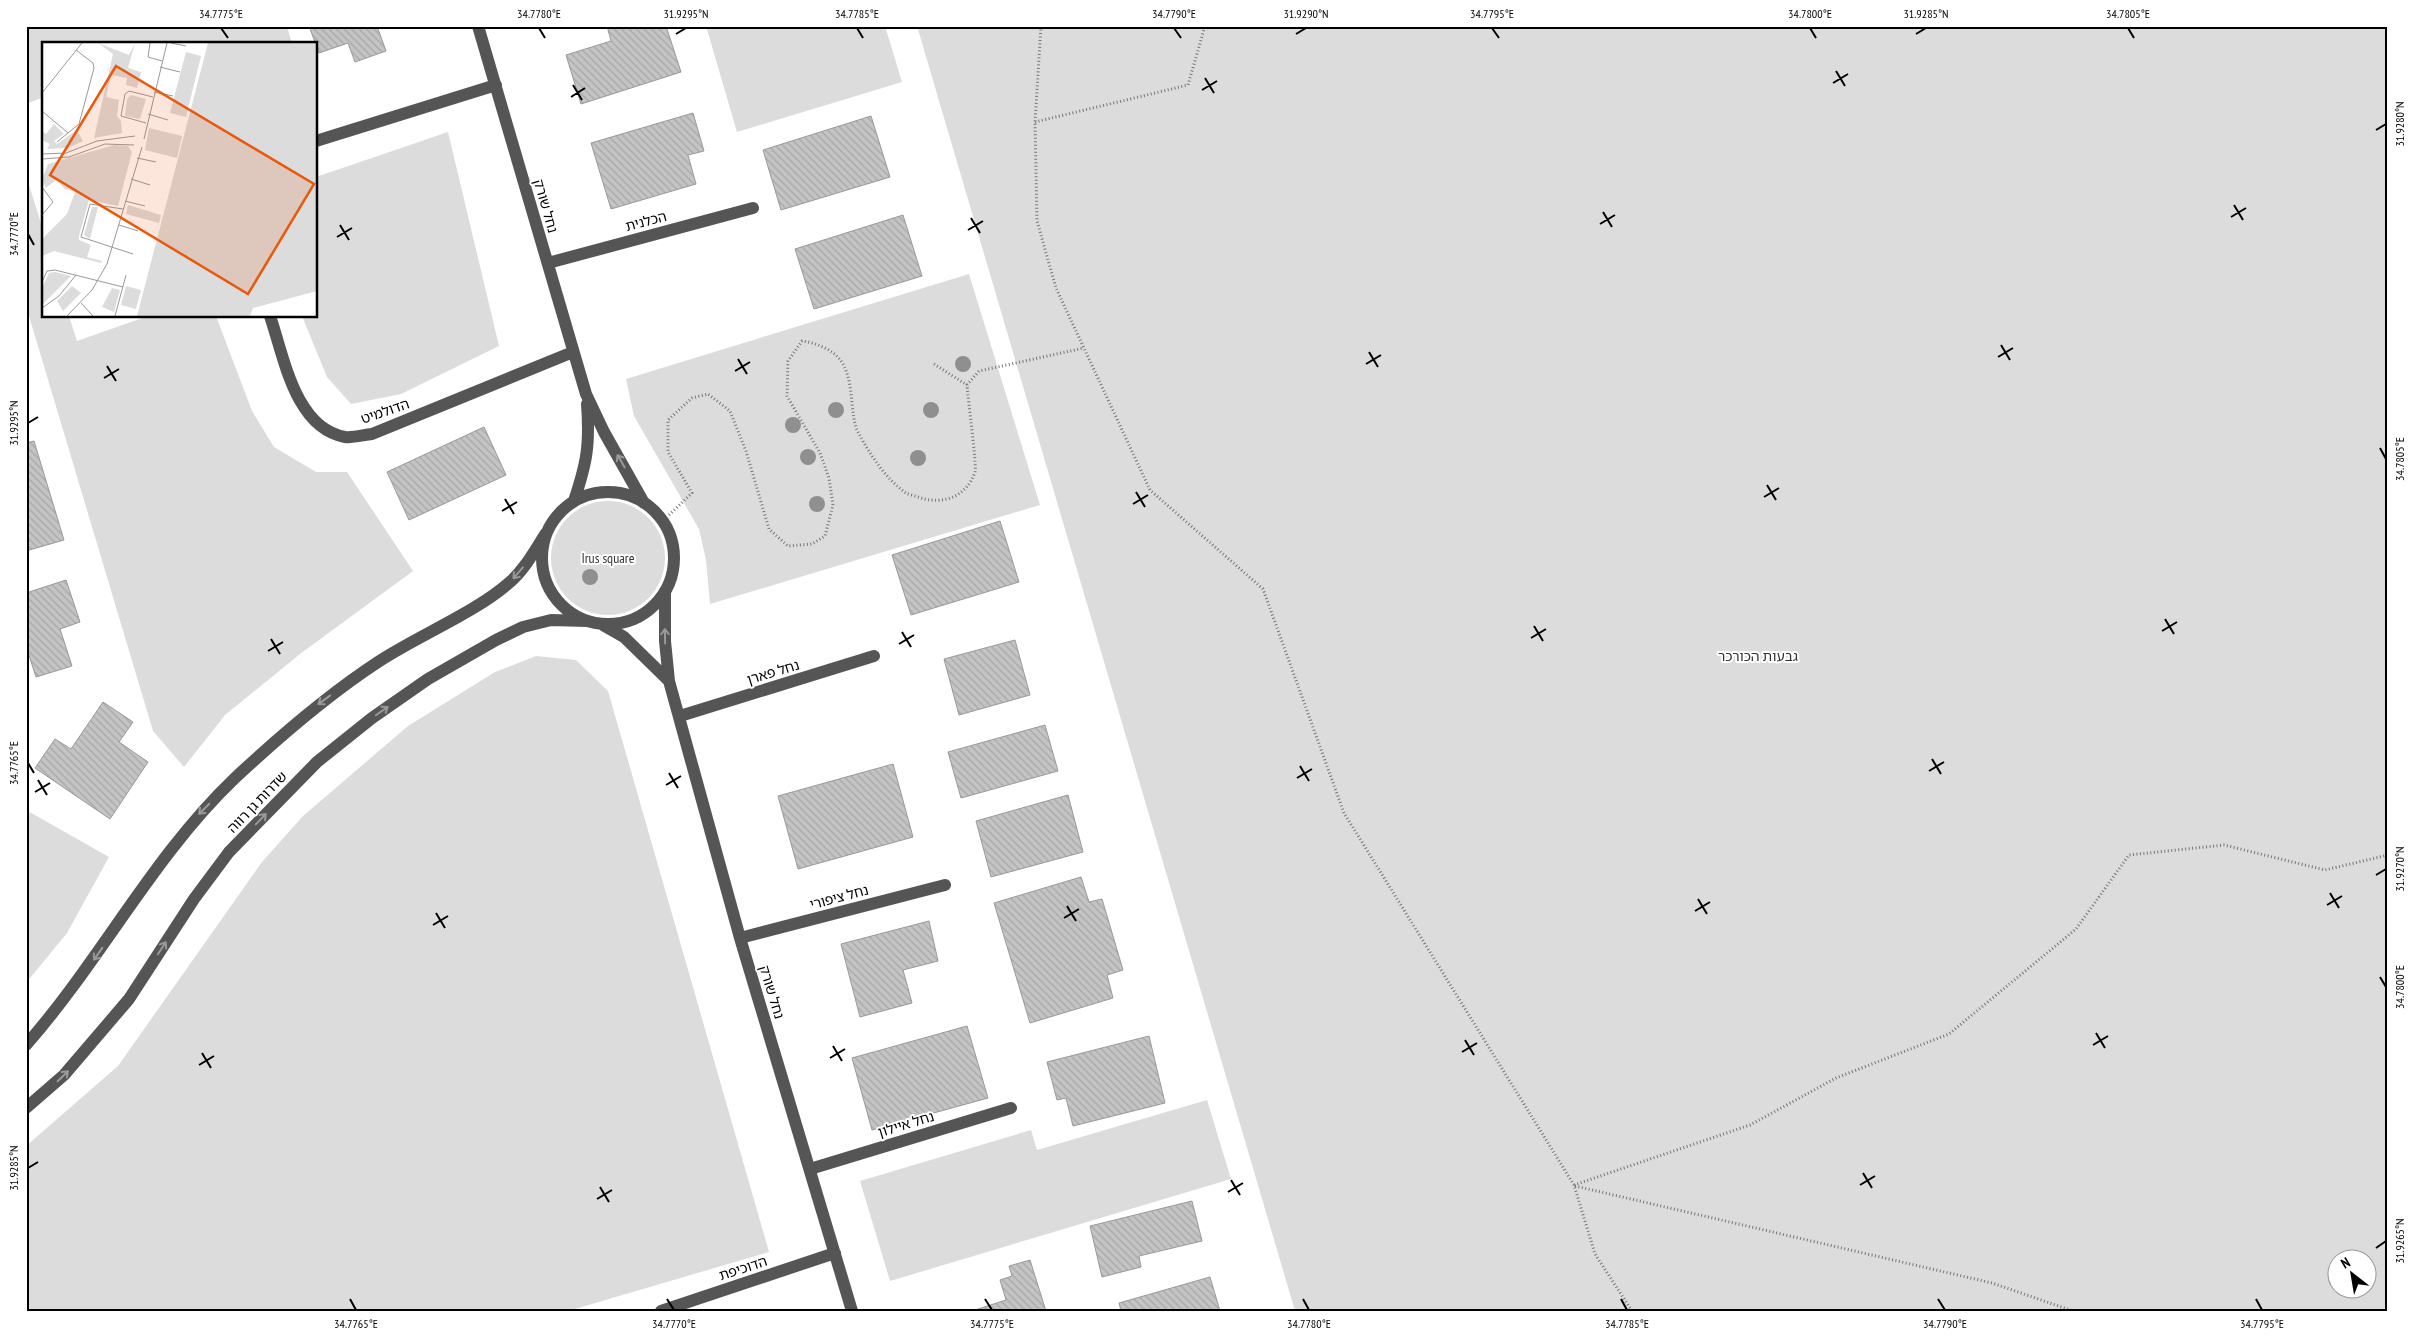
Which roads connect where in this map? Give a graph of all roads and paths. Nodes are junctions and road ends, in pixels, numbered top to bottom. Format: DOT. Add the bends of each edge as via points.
graph roads {
  1 [pos="1041,26"];
  2 [pos="1205,26"];
  3 [pos="481,27"];
  4 [pos="496,85"];
  5 [pos="1035,122"];
  6 [pos="318,140"];
  7 [pos="753,208"];
  8 [pos="548,263"];
  9 [pos="271,318"];
  10 [pos="1084,348"];
  11 [pos="573,352"];
  12 [pos="934,364"];
  13 [pos="967,385"];
  14 [pos="586,394"];
  15 [pos="574,501"];
  16 [pos="644,503"];
  17 [pos="663,521"];
  18 [pos="546,533"];
  19 [pos="666,591"];
  20 [pos="587,621"];
  21 [pos="603,624"];
  22 [pos="874,656"];
  23 [pos="669,681"];
  24 [pos="680,716"];
  25 [pos="2388,855"];
  26 [pos="945,885"];
  27 [pos="740,938"];
  28 [pos="26,1045"];
  29 [pos="26,1108"];
  30 [pos="1011,1108"];
  31 [pos="810,1169"];
  32 [pos="1574,1185"];
  33 [pos="836,1253"];
  34 [pos="661,1311"];
  35 [pos="852,1311"];
  36 [pos="1632,1311"];
  37 [pos="2073,1311"];
  1 -- 5 [label="path"];
  2 -- 5 [label="path" via="1188,85"];
  3 -- 4 [label="street, נחל שורק"];
  4 -- 6 [label="street"];
  4 -- 8 [label="street, נחל שורק"];
  5 -- 10 [label="path" via="1037,221 1056,288"];
  7 -- 8 [label="street, הכלנית"];
  8 -- 11 [label="street, נחל שורק"];
  9 -- 11 [label="street, הדולמיט" via="300,404 318,426 345,437 372,434"];
  10 -- 13 [label="path" via="979,371"];
  10 -- 32 [label="path" via="1150,490 1263,589 1344,813"];
  11 -- 14 [label="street, נחל שורק"];
  12 -- 13 [label="path"];
  13 -- 17 [label="path" via="976,470 965,490 950,500 931,501 907,494 881,469 858,432 850,382 842,363 818,343 802,341 788,361 787,396 820,453 828,478 833,505 825,536 812,544 788,546 769,529 746,451 730,411 708,394 692,398 668,420 668,452 692,493"];
  14 -- 15 [label="street, נחל שורק" via="590,438"];
  16 -- 14 [label="street, נחל שורק, one-way"];
  15 -- 16 [label="street" via="594,493 616,492"];
  15 -- 18 [label="street" via="557,515"];
  16 -- 17 [label="street"];
  17 -- 19 [label="street" via="674,549 674,571"];
  18 -- 20 [label="street" via="542,555 544,576 553,596 568,611"];
  18 -- 28 [label="street, one-way" via="511,581 342,687 306,713 234,779 175,844 54,1014"];
  19 -- 21 [label="street" via="651,608 633,620"];
  23 -- 19 [label="street, נחל שורק, one-way" via="665,641"];
  20 -- 21 [label="street"];
  29 -- 20 [label="street, שדרות גן רווה, one-way" via="64,1075 129,998 229,852 317,762 428,679 496,640 523,627 551,620"];
  21 -- 23 [label="street, נחל שורק" via="624,637"];
  22 -- 24 [label="street, נחל פארן"];
  23 -- 24 [label="street, נחל שורק"];
  24 -- 27 [label="street, נחל שורק"];
  25 -- 32 [label="path" via="2325,870 2224,845 2129,856 2076,929 1949,1034 1836,1078 1750,1125"];
  26 -- 27 [label="street, נחל ציפורי"];
  27 -- 31 [label="street, נחל שורק"];
  30 -- 31 [label="street, נחל איילון"];
  31 -- 33 [label="street, נחל שורק"];
  32 -- 36 [label="path" via="1595,1254"];
  32 -- 37 [label="path" via="1992,1283"];
  33 -- 34 [label="street, הדוכיפת"];
  33 -- 35 [label="street, נחל שורק"];
}
